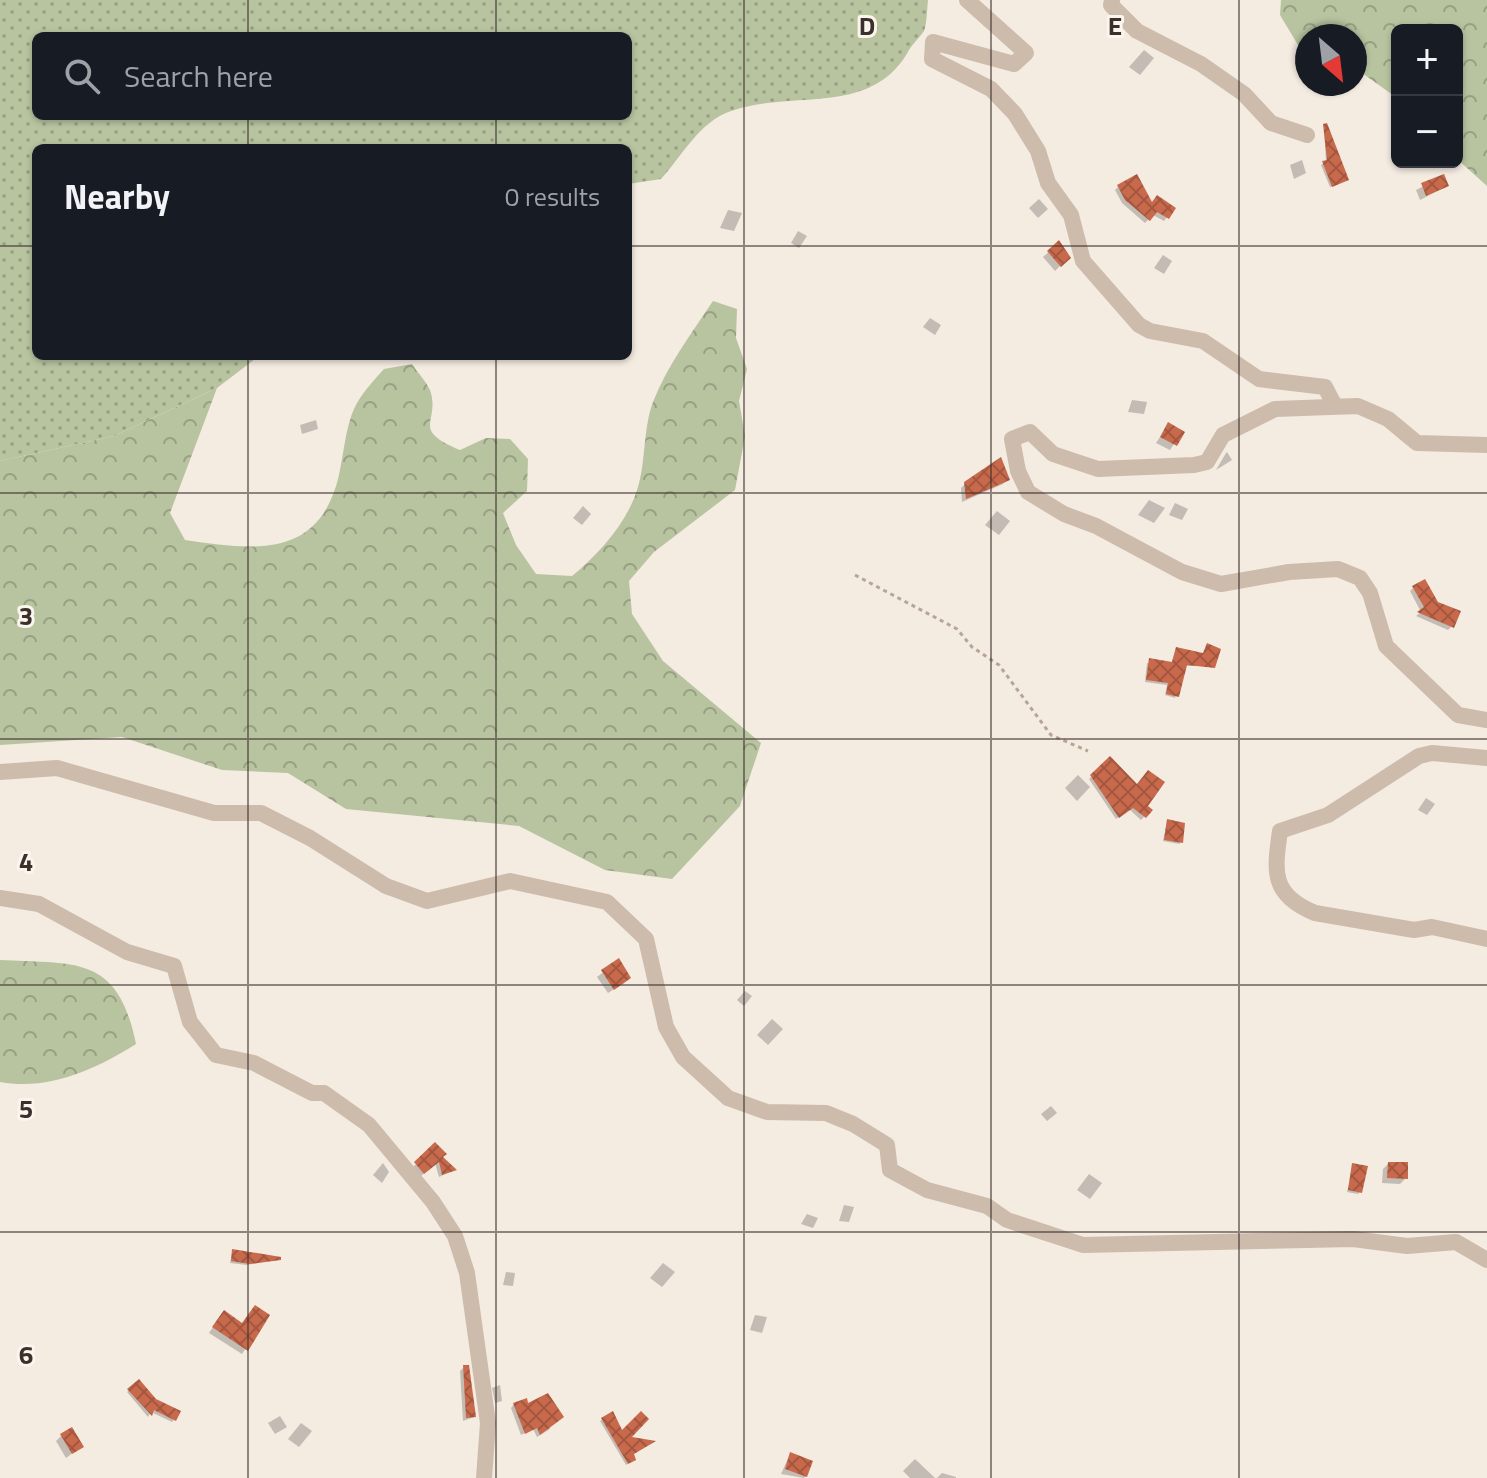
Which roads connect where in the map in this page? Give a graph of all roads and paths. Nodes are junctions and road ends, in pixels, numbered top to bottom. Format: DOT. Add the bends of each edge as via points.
graph roads {
  1 [pos="967,0"];
  2 [pos="1112,0"];
  3 [pos="1307,135"];
  4 [pos="1335,406"];
  5 [pos="1487,445"];
  6 [pos="855,575"];
  7 [pos="1487,720"];
  8 [pos="1088,751"];
  9 [pos="1487,758"];
  10 [pos="0,772"];
  11 [pos="0,898"];
  12 [pos="1487,939"];
  13 [pos="1487,1260"];
  14 [pos="484,1478"];
  1 -- 4 [label="street" via="1026,53 1014,64 933,42 932,59 991,89 1015,114 1038,151 1048,183 1071,215 1083,261 1115,299 1150,331 1203,341 1259,379 1325,387"];
  2 -- 3 [label="street" via="1137,31 1201,64 1244,94 1271,123"];
  4 -- 5 [label="street" via="1365,409 1388,419 1417,443"];
  4 -- 7 [label="street" via="1275,409 1223,435 1207,462 1194,465 1098,469 1053,454 1030,432 1012,439 1028,492 1182,572 1221,584 1338,569 1360,578 1386,646 1458,715"];
  6 -- 8 [label="path" via="957,629 999,665 1051,735"];
  9 -- 12 [label="street" via="1419,756 1328,815 1280,831 1275,869 1283,891 1315,913"];
  10 -- 13 [label="street" via="57,768 214,813 261,813 386,886 427,901 510,881 607,902 646,939 666,1027 683,1057 728,1098 767,1112 826,1113 853,1124 887,1145 890,1170 927,1190 987,1206 1007,1220 1083,1245 1456,1242"];
  11 -- 14 [label="street" via="39,904 127,952 174,966 190,1022 216,1055 254,1063 312,1093 324,1093 369,1125 455,1236 467,1273 488,1423"];
}
